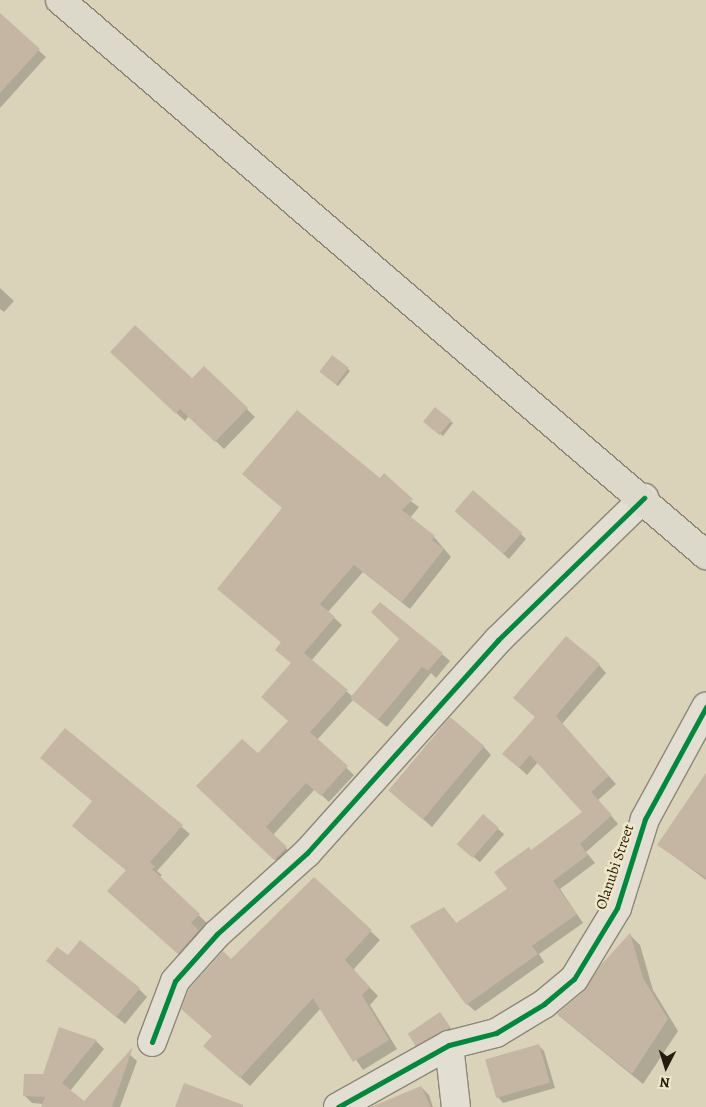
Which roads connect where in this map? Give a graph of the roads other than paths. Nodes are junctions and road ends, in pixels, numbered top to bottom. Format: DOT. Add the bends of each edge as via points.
graph roads {
  1 [pos="60,0"];
  2 [pos="644,498"];
  3 [pos="706,555"];
  4 [pos="706,707"];
  5 [pos="152,1042"];
  6 [pos="448,1045"];
  7 [pos="338,1107"];
  8 [pos="456,1107"];
  1 -- 2 [label="main road" via="529,405"];
  2 -- 3 [label="main road"];
  2 -- 5 [label="street" via="498,640 307,853 217,934 175,981"];
  4 -- 6 [label="street, Olanubi Street" via="645,819 617,908 574,979 544,1004 496,1033"];
  6 -- 7 [label="street, Olanubi Street"];
  6 -- 8 [label="street"];
}
